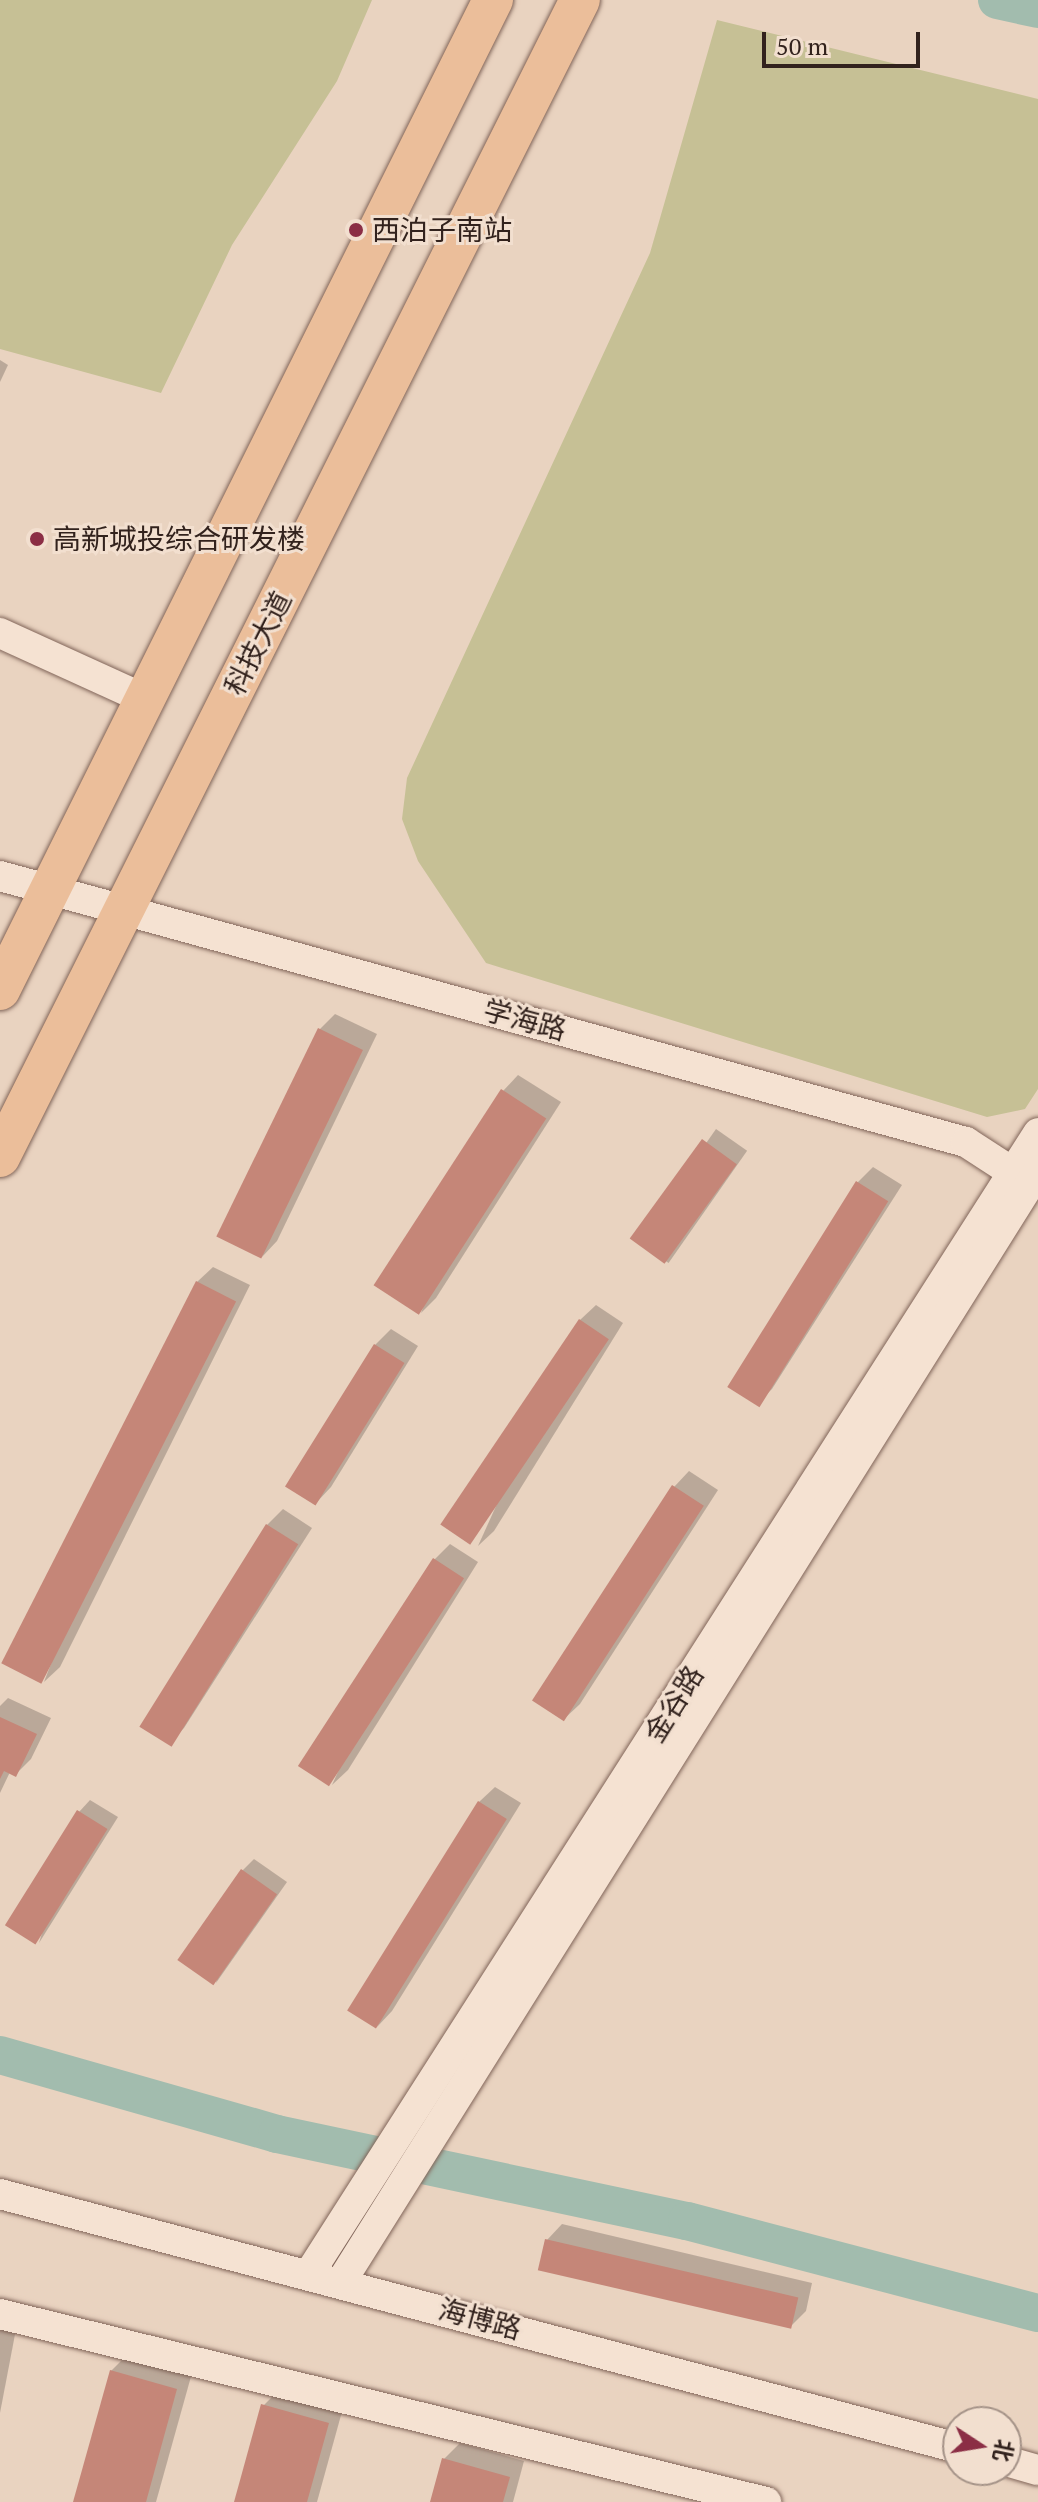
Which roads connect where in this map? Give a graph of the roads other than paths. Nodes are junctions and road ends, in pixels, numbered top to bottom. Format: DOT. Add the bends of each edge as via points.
graph roads {
  1 [pos="493,0"];
  2 [pos="580,0"];
  3 [pos="0,633"];
  4 [pos="145,699"];
  5 [pos="0,876"];
  6 [pos="50,889"];
  7 [pos="124,909"];
  8 [pos="0,990"];
  9 [pos="1038,1133"];
  10 [pos="0,1157"];
  11 [pos="1030,1179"];
  12 [pos="427,2117"];
  13 [pos="0,2194"];
  14 [pos="309,2274"];
  15 [pos="341,2282"];
  16 [pos="0,2314"];
  17 [pos="942,2444"];
  18 [pos="766,2502"];
  1 -- 4 [label="main road"];
  2 -- 7 [label="main road, 科技大道"];
  3 -- 4 [label="street"];
  4 -- 6 [label="main road"];
  5 -- 6 [label="street, 学海路"];
  6 -- 7 [label="street, 学海路"];
  6 -- 8 [label="main road"];
  7 -- 10 [label="main road, 科技大道"];
  7 -- 11 [label="street, 学海路" via="966,1142"];
  9 -- 11 [label="street, 金谷路"];
  11 -- 12 [label="street, 金谷路"];
  12 -- 14 [label="street, 金谷路" via="366,2183"];
  12 -- 15 [label="street, 金谷路" via="398,2188"];
  13 -- 14 [label="street, 海博路"];
  14 -- 15 [label="street, 海博路"];
  15 -- 17 [label="street, 海博路"];
  16 -- 18 [label="street"];
}
